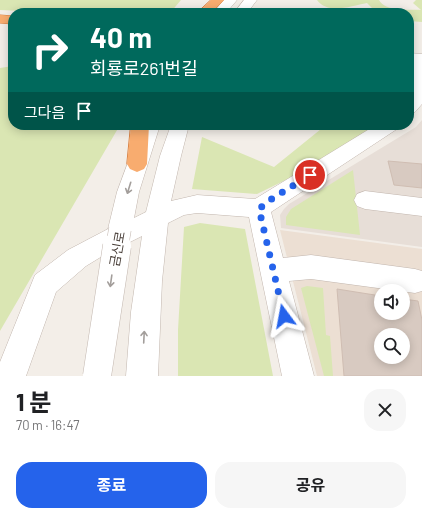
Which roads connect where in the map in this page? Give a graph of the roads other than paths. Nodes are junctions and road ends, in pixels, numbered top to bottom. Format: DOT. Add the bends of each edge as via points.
graph roads {
  1 [pos="218,0"];
  2 [pos="231,0"];
  3 [pos="258,3"];
  4 [pos="209,8"];
  5 [pos="224,8"];
  6 [pos="249,8"];
  7 [pos="415,57"];
  8 [pos="414,102"];
  9 [pos="140,130"];
  10 [pos="149,130"];
  11 [pos="178,130"];
  12 [pos="191,130"];
  13 [pos="382,130"];
  14 [pos="137,164"];
  15 [pos="365,200"];
  16 [pos="422,207"];
  17 [pos="259,209"];
  18 [pos="156,223"];
  19 [pos="273,271"];
  20 [pos="415,281"];
  21 [pos="10,376"];
  22 [pos="97,376"];
  23 [pos="142,376"];
  24 [pos="298,376"];
  1 -- 4 [label="highway"];
  2 -- 5 [label="street"];
  3 -- 6 [label="street"];
  7 -- 8 [label="street" via="420,95"];
  9 -- 14 [label="highway"];
  10 -- 14 [label="street, 금신로"];
  11 -- 18 [label="street" via="164,176"];
  12 -- 18 [label="street" via="170,177"];
  13 -- 17 [label="street"];
  14 -- 22 [label="street, 금신로, one-way, bridge" via="120,229"];
  15 -- 16 [label="street"];
  17 -- 19 [label="street"];
  17 -- 21 [label="street" via="197,204 180,207 77,258 45,284"];
  23 -- 18 [label="street, one-way" via="145,315"];
  19 -- 20 [label="street" via="311,267"];
  19 -- 24 [label="street"];
}
